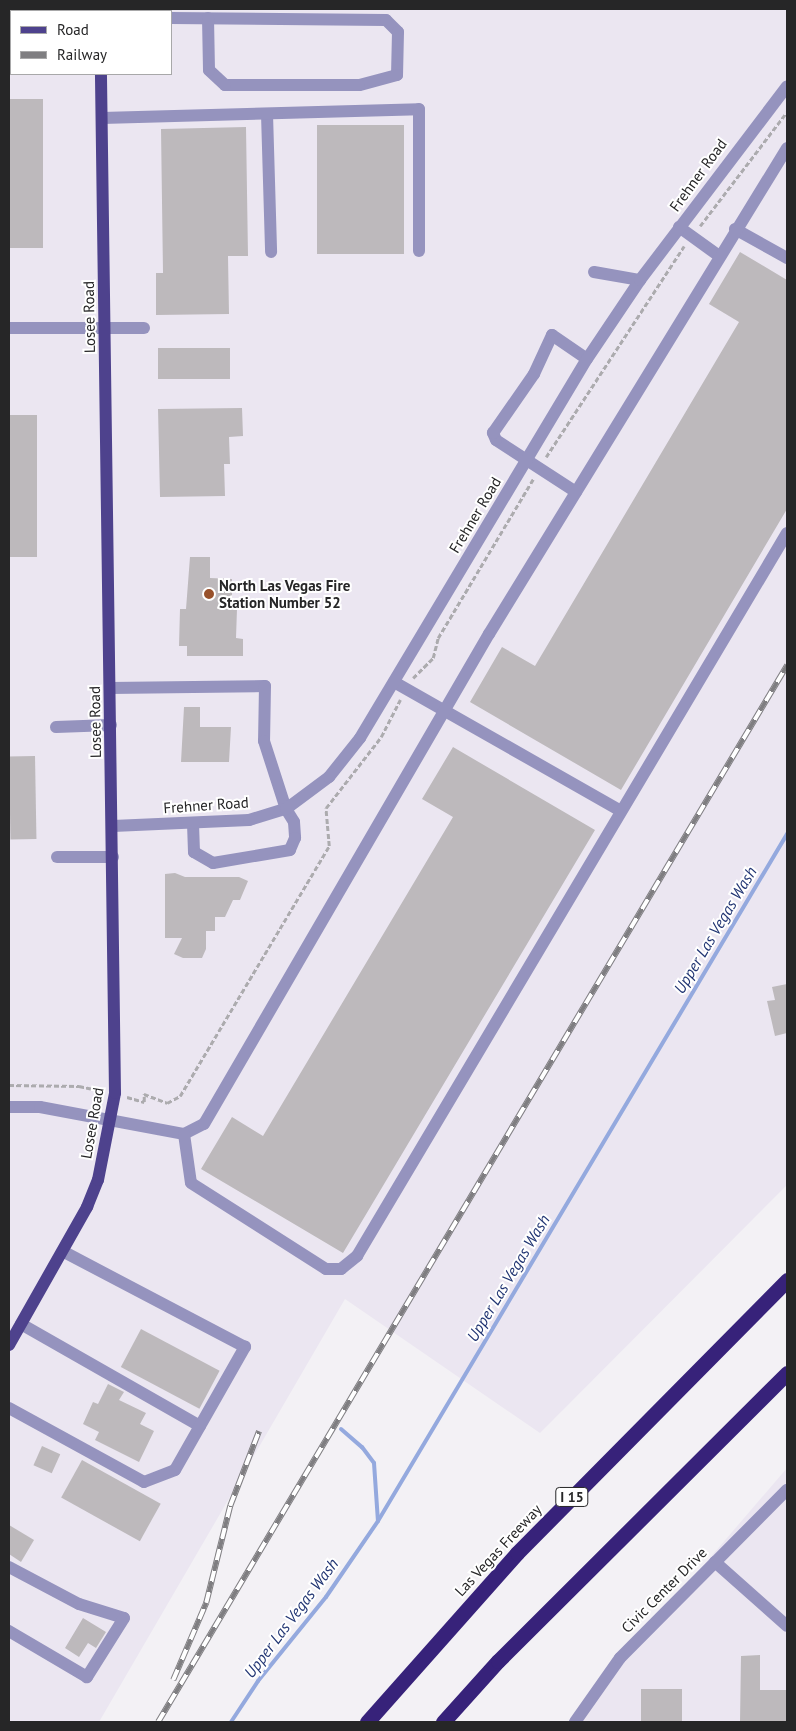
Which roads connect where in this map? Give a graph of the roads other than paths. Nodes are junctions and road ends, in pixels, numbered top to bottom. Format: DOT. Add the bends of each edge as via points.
graph roads {
  1 [pos="172,18"];
  2 [pos="208,18"];
  3 [pos="101,75"];
  4 [pos="787,86"];
  5 [pos="267,114"];
  6 [pos="102,118"];
  7 [pos="787,148"];
  8 [pos="680,227"];
  9 [pos="735,229"];
  10 [pos="419,250"];
  11 [pos="271,252"];
  12 [pos="719,256"];
  13 [pos="787,258"];
  14 [pos="594,272"];
  15 [pos="640,280"];
  16 [pos="105,326"];
  17 [pos="9,328"];
  18 [pos="144,328"];
  19 [pos="587,359"];
  20 [pos="527,459"];
  21 [pos="576,492"];
  22 [pos="787,533"];
  23 [pos="394,682"];
  24 [pos="110,688"];
  25 [pos="446,710"];
  26 [pos="111,725"];
  27 [pos="56,727"];
  28 [pos="286,809"];
  29 [pos="621,811"];
  30 [pos="193,825"];
  31 [pos="112,826"];
  32 [pos="57,857"];
  33 [pos="113,857"];
  34 [pos="9,1107"];
  35 [pos="112,1120"];
  36 [pos="184,1134"];
  37 [pos="64,1252"];
  38 [pos="787,1280"];
  39 [pos="21,1324"];
  40 [pos="9,1345"];
  41 [pos="787,1373"];
  42 [pos="9,1408"];
  43 [pos="200,1426"];
  44 [pos="787,1490"];
  45 [pos="716,1562"];
  46 [pos="9,1567"];
  47 [pos="787,1626"];
  48 [pos="9,1631"];
  49 [pos="367,1722"];
  50 [pos="443,1722"];
  51 [pos="575,1722"];
  1 -- 2 [label="street"];
  2 -- 2 [label="street" via="386,20 398,32 397,75 359,85 225,85 209,70"];
  3 -- 6 [label="main road, Losee Road"];
  4 -- 8 [label="street, Frehner Road"];
  5 -- 6 [label="street"];
  5 -- 10 [label="street" via="419,109"];
  5 -- 11 [label="street"];
  6 -- 16 [label="main road, Losee Road"];
  7 -- 9 [label="street"];
  8 -- 12 [label="street"];
  8 -- 15 [label="street, Frehner Road"];
  9 -- 12 [label="street"];
  9 -- 13 [label="street"];
  12 -- 21 [label="street"];
  14 -- 15 [label="street"];
  15 -- 19 [label="street, Frehner Road"];
  16 -- 17 [label="street"];
  16 -- 18 [label="street"];
  16 -- 24 [label="main road, Losee Road"];
  19 -- 20 [label="street, Frehner Road"];
  19 -- 20 [label="street" via="552,335 534,374 493,433 496,440"];
  20 -- 21 [label="street"];
  20 -- 23 [label="street, Frehner Road"];
  21 -- 25 [label="street"];
  22 -- 29 [label="street"];
  23 -- 25 [label="street"];
  23 -- 28 [label="street, Frehner Road" via="343,762 315,790"];
  24 -- 26 [label="main road, Losee Road"];
  24 -- 28 [label="street" via="265,686 264,741"];
  25 -- 29 [label="street"];
  25 -- 36 [label="street" via="204,1124"];
  26 -- 27 [label="street"];
  26 -- 31 [label="main road, Losee Road"];
  28 -- 30 [label="street, Frehner Road" via="249,820"];
  28 -- 30 [label="street" via="294,822 295,838 290,850 230,862 213,863 200,859 194,852"];
  29 -- 36 [label="street" via="357,1256 342,1269 326,1269 191,1183"];
  30 -- 31 [label="street, Frehner Road"];
  31 -- 33 [label="main road, Losee Road"];
  32 -- 33 [label="street"];
  33 -- 35 [label="main road, Losee Road" via="116,1078"];
  34 -- 35 [label="street" via="40,1107"];
  35 -- 36 [label="street"];
  35 -- 37 [label="main road, Losee Road" via="98,1180"];
  37 -- 39 [label="main road, Losee Road"];
  37 -- 43 [label="street" via="245,1347"];
  38 -- 49 [label="highway, Las Vegas Freeway / I 15" via="517,1553"];
  39 -- 40 [label="main road, Losee Road"];
  39 -- 43 [label="street"];
  41 -- 50 [label="highway" via="498,1661"];
  42 -- 43 [label="street" via="144,1482 175,1470"];
  44 -- 45 [label="street, Civic Center Drive"];
  45 -- 47 [label="street"];
  45 -- 51 [label="street, Civic Center Drive" via="620,1658"];
  46 -- 48 [label="street" via="80,1604 124,1618 87,1677"];
}
